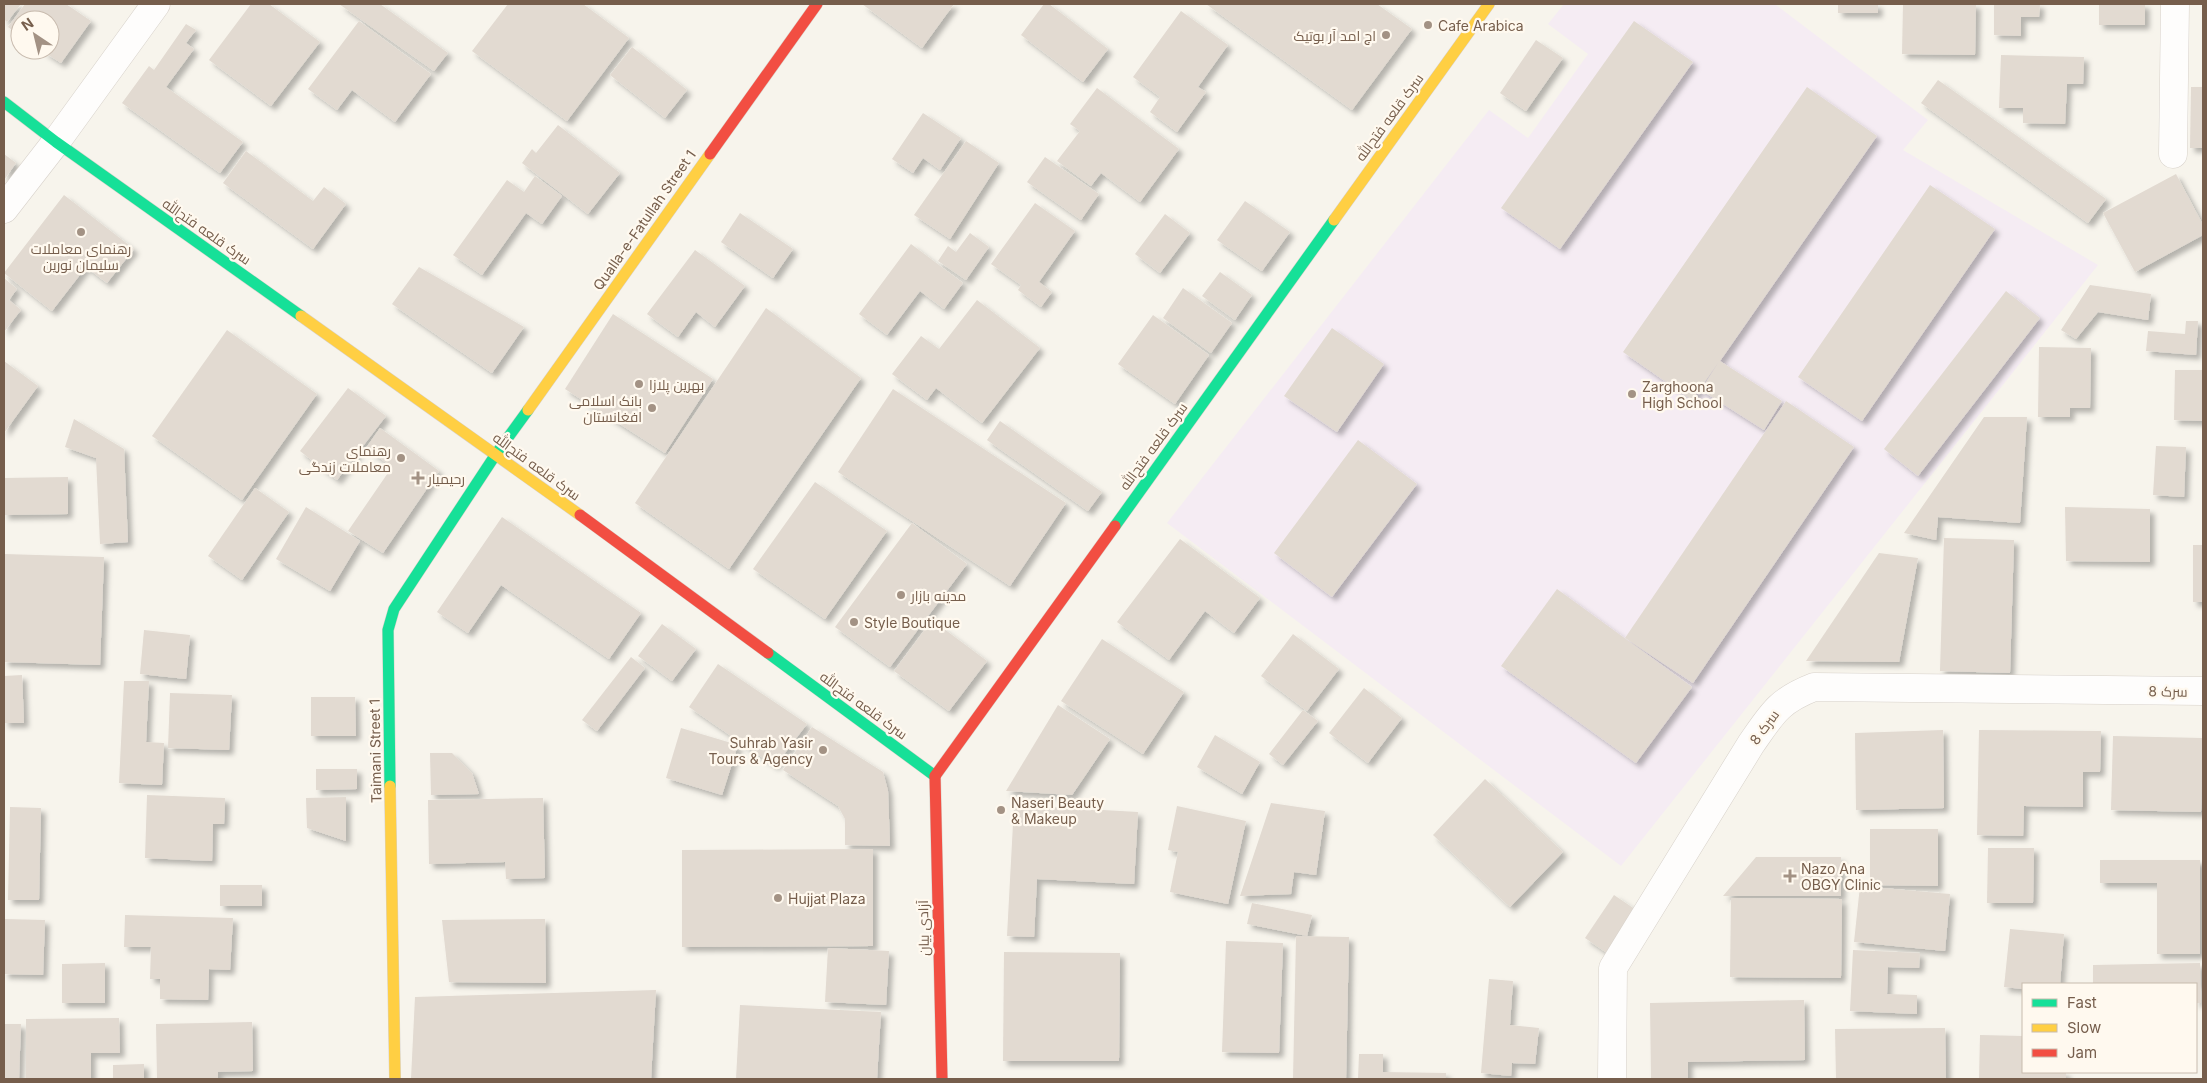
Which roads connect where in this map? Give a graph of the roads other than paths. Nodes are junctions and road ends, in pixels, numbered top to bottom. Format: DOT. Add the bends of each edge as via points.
graph roads {
  1 [pos="156,4"];
  2 [pos="817,4"];
  3 [pos="1489,4"];
  4 [pos="2176,4"];
  5 [pos="4,102"];
  6 [pos="56,142"];
  7 [pos="2173,154"];
  8 [pos="4,209"];
  9 [pos="496,454"];
  10 [pos="2203,691"];
  11 [pos="935,776"];
  12 [pos="395,1079"];
  13 [pos="942,1079"];
  14 [pos="1612,1079"];
  1 -- 6 [label="street"];
  2 -- 9 [label="main road, Qualla-e-Fatullah Street 1"];
  3 -- 11 [label="main road, سرک قلعه فتح‌الله"];
  4 -- 7 [label="street"];
  5 -- 6 [label="main road, سرک قلعه فتح‌الله"];
  6 -- 8 [label="street"];
  6 -- 9 [label="main road, سرک قلعه فتح‌الله"];
  9 -- 11 [label="main road, سرک قلعه فتح‌الله"];
  9 -- 12 [label="main road, Taimani Street 1" via="394,609 388,630"];
  10 -- 14 [label="street, سرک 8" via="1814,687 1793,696 1775,709 1751,744 1614,968"];
  11 -- 13 [label="main road, آزادی بیان"];
}
